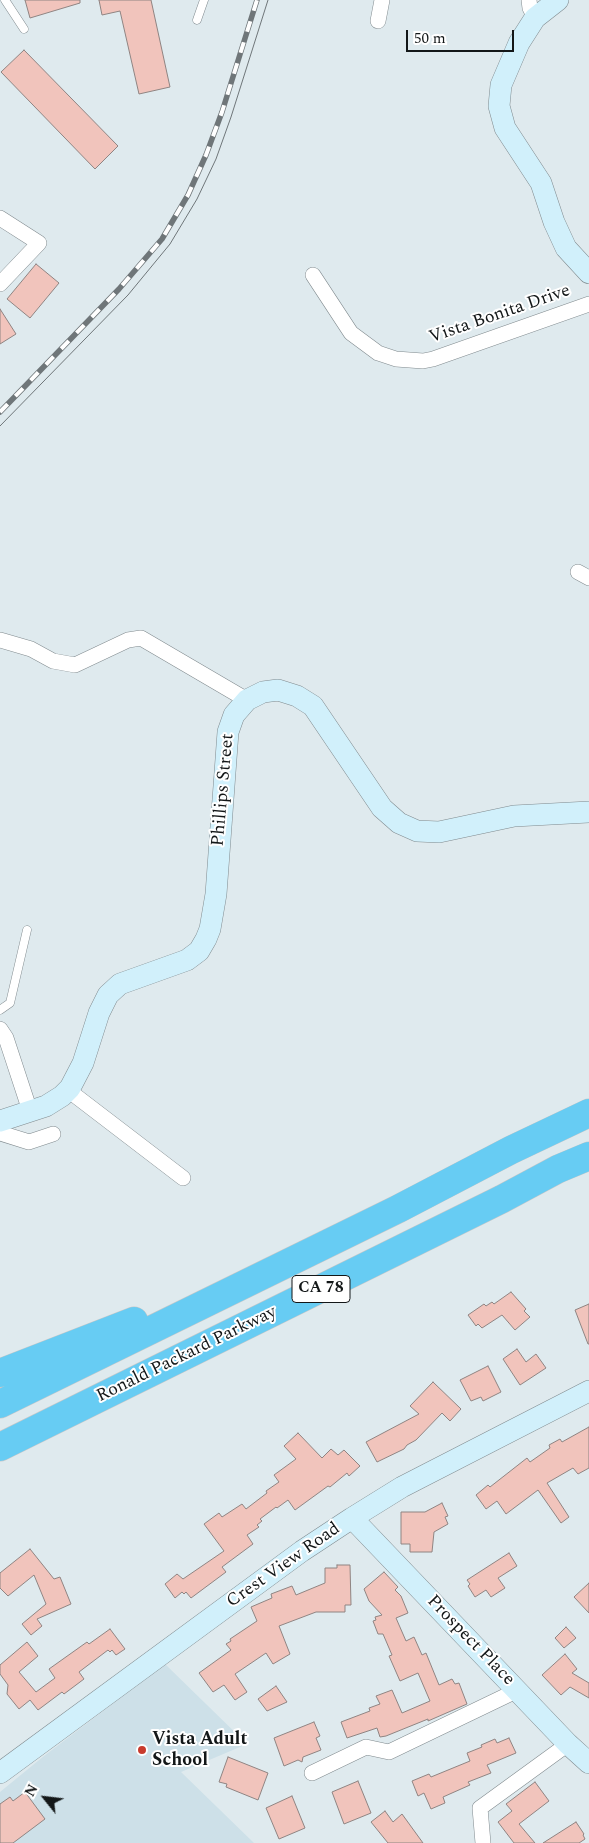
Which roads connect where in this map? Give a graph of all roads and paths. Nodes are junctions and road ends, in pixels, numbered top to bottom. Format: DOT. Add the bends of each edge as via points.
graph roads {
  1 [pos="4,0"];
  2 [pos="204,0"];
  3 [pos="382,0"];
  4 [pos="558,0"];
  5 [pos="532,9"];
  6 [pos="197,20"];
  7 [pos="378,21"];
  8 [pos="24,29"];
  9 [pos="0,218"];
  10 [pos="589,273"];
  11 [pos="313,275"];
  12 [pos="0,284"];
  13 [pos="589,304"];
  14 [pos="0,640"];
  15 [pos="247,700"];
  16 [pos="589,812"];
  17 [pos="27,930"];
  18 [pos="0,1010"];
  19 [pos="3,1033"];
  20 [pos="68,1090"];
  21 [pos="30,1111"];
  22 [pos="589,1113"];
  23 [pos="0,1121"];
  24 [pos="0,1132"];
  25 [pos="53,1134"];
  26 [pos="589,1156"];
  27 [pos="183,1178"];
  28 [pos="240,1286"];
  29 [pos="0,1373"];
  30 [pos="589,1391"];
  31 [pos="0,1404"];
  32 [pos="52,1422"];
  33 [pos="0,1447"];
  34 [pos="0,1453"];
  35 [pos="352,1518"];
  36 [pos="518,1690"];
  37 [pos="568,1744"];
  38 [pos="589,1763"];
  39 [pos="0,1773"];
  40 [pos="312,1773"];
  41 [pos="483,1843"];
  1 -- 8 [label="lane"];
  2 -- 6 [label="lane"];
  3 -- 7 [label="street"];
  4 -- 5 [label="street"];
  5 -- 10 [label="street" via="501,85 502,119 541,183 566,248"];
  9 -- 12 [label="street" via="39,243"];
  11 -- 13 [label="street, Vista Bonita Drive" via="351,333 378,352 396,359 433,359"];
  14 -- 15 [label="street" via="31,649 54,661 75,665 128,640 141,638"];
  15 -- 16 [label="street" via="278,690 308,702 382,808 399,823 417,832 440,832 514,816"];
  15 -- 20 [label="street, Phillips Street" via="234,715 228,732 216,894 206,939 199,951 187,960 120,984 108,995 84,1063"];
  17 -- 18 [label="lane" via="10,1003"];
  19 -- 21 [label="street"];
  20 -- 21 [label="street, Phillips Street" via="46,1106"];
  20 -- 27 [label="street"];
  21 -- 23 [label="street, Phillips Street"];
  22 -- 28 [label="highway, CA 78"];
  24 -- 25 [label="street" via="29,1142"];
  26 -- 32 [label="highway, Ronald Packard Parkway / CA 78"];
  28 -- 29 [label="highway" via="116,1327"];
  28 -- 31 [label="highway, CA 78"];
  30 -- 35 [label="street, Crest View Road" via="402,1487"];
  32 -- 33 [label="highway, Ronald Packard Parkway / CA 78"];
  32 -- 34 [label="highway"];
  35 -- 36 [label="street, Prospect Place"];
  35 -- 39 [label="street, Crest View Road" via="302,1551"];
  36 -- 37 [label="street, Prospect Place"];
  36 -- 40 [label="street" via="389,1752 366,1747"];
  37 -- 38 [label="street, Prospect Place"];
  37 -- 41 [label="street" via="480,1808"];
}
